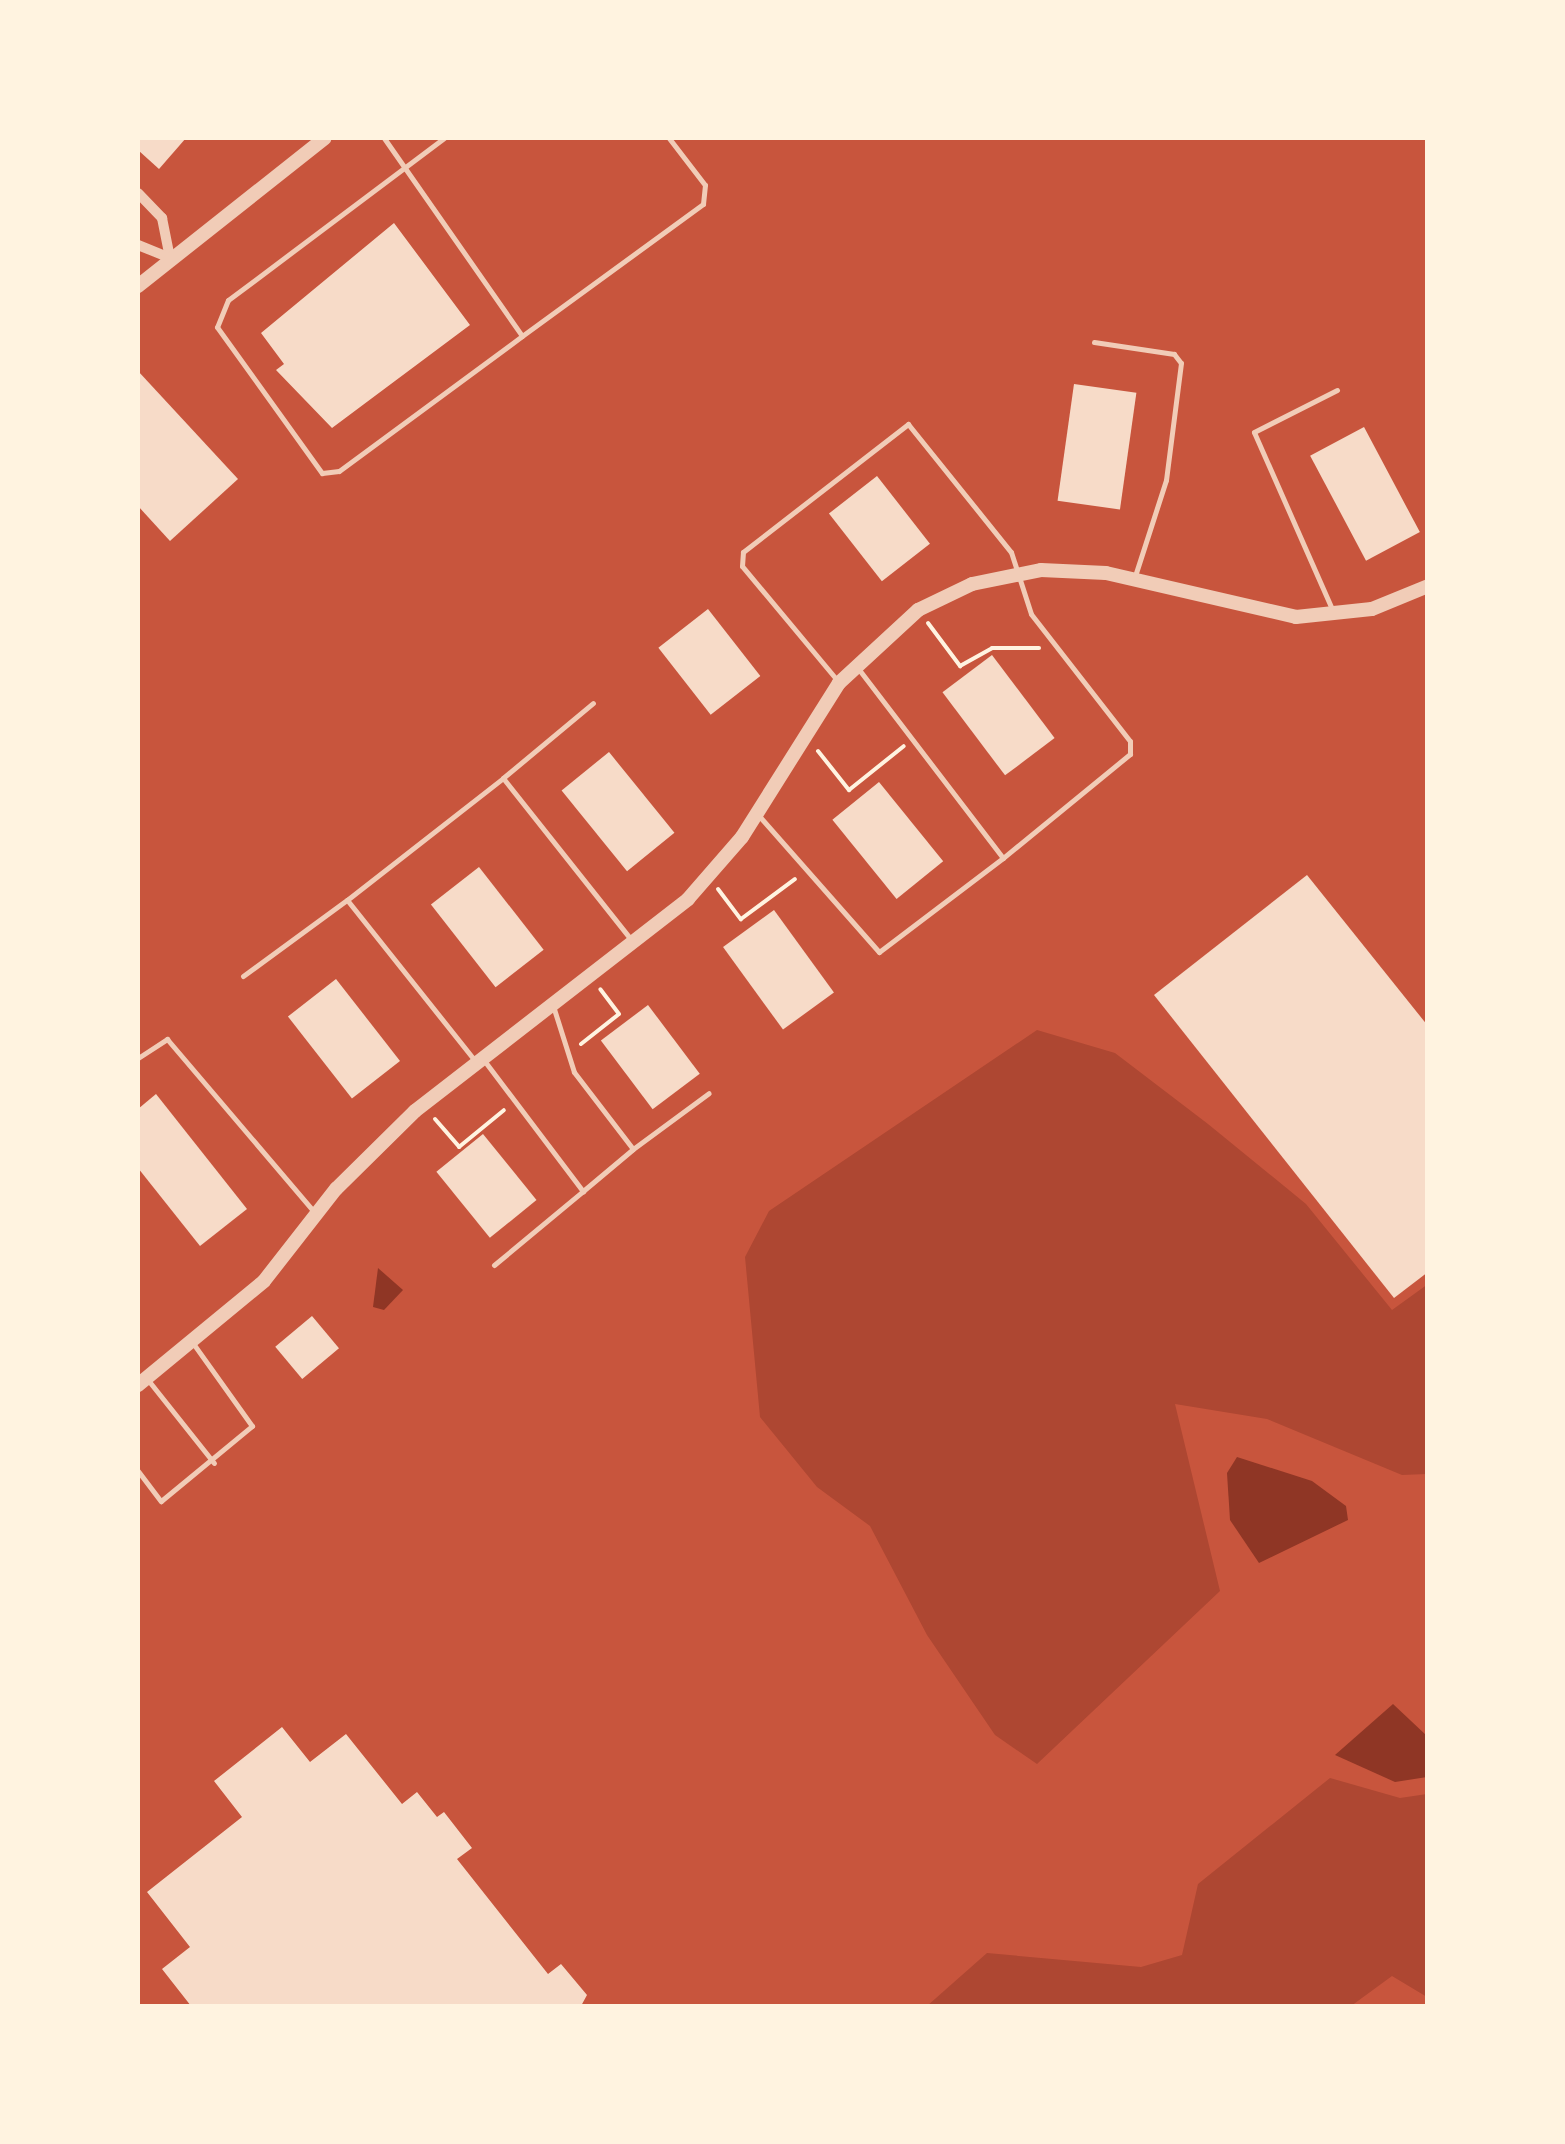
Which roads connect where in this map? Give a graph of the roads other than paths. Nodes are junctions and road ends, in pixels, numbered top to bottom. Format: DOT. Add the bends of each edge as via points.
graph roads {
  1 [pos="325,138"];
  2 [pos="384,138"];
  3 [pos="444,138"];
  4 [pos="669,138"];
  5 [pos="404,168"];
  6 [pos="138,193"];
  7 [pos="138,245"];
  8 [pos="170,258"];
  9 [pos="138,286"];
  10 [pos="522,336"];
  11 [pos="1094,342"];
  12 [pos="1337,390"];
  13 [pos="1020,572"];
  14 [pos="1134,579"];
  15 [pos="1428,586"];
  16 [pos="1335,616"];
  17 [pos="856,665"];
  18 [pos="840,683"];
  19 [pos="593,703"];
  20 [pos="502,778"];
  21 [pos="758,815"];
  22 [pos="1003,858"];
  23 [pos="347,900"];
  24 [pos="636,944"];
  25 [pos="243,976"];
  26 [pos="554,1006"];
  27 [pos="138,1058"];
  28 [pos="480,1062"];
  29 [pos="709,1093"];
  30 [pos="633,1150"];
  31 [pos="582,1190"];
  32 [pos="316,1214"];
  33 [pos="494,1265"];
  34 [pos="192,1342"];
  35 [pos="140,1381"];
  36 [pos="214,1464"];
  37 [pos="138,1471"];
  1 -- 8 [label="street"];
  2 -- 5 [label="lane"];
  3 -- 5 [label="lane"];
  4 -- 10 [label="lane" via="705,185 703,204"];
  5 -- 10 [label="lane"];
  5 -- 10 [label="lane" via="228,300 217,327 322,473 339,471"];
  6 -- 8 [label="street" via="162,218"];
  7 -- 8 [label="street"];
  8 -- 9 [label="street"];
  11 -- 14 [label="lane" via="1174,354 1181,364 1166,480"];
  12 -- 16 [label="lane" via="1254,432"];
  13 -- 14 [label="street"];
  13 -- 17 [label="street" via="918,610"];
  13 -- 18 [label="lane" via="908,424 742,552 742,566"];
  13 -- 22 [label="lane" via="1031,614 1130,741 1130,754"];
  14 -- 16 [label="street" via="1256,612"];
  15 -- 16 [label="street"];
  17 -- 18 [label="street"];
  17 -- 22 [label="lane"];
  18 -- 21 [label="street"];
  19 -- 20 [label="lane"];
  20 -- 23 [label="lane"];
  20 -- 24 [label="lane"];
  21 -- 22 [label="lane" via="879,952"];
  21 -- 24 [label="street" via="710,877"];
  23 -- 25 [label="lane"];
  23 -- 28 [label="lane"];
  24 -- 26 [label="street"];
  26 -- 28 [label="street"];
  26 -- 30 [label="lane" via="566,1056"];
  27 -- 32 [label="lane" via="167,1038"];
  28 -- 31 [label="lane"];
  28 -- 32 [label="street" via="387,1135"];
  29 -- 30 [label="lane"];
  30 -- 31 [label="lane"];
  31 -- 33 [label="lane"];
  32 -- 34 [label="street" via="264,1282"];
  34 -- 35 [label="street"];
  34 -- 36 [label="lane" via="252,1426"];
  35 -- 36 [label="lane"];
  36 -- 37 [label="lane" via="161,1501"];
}
